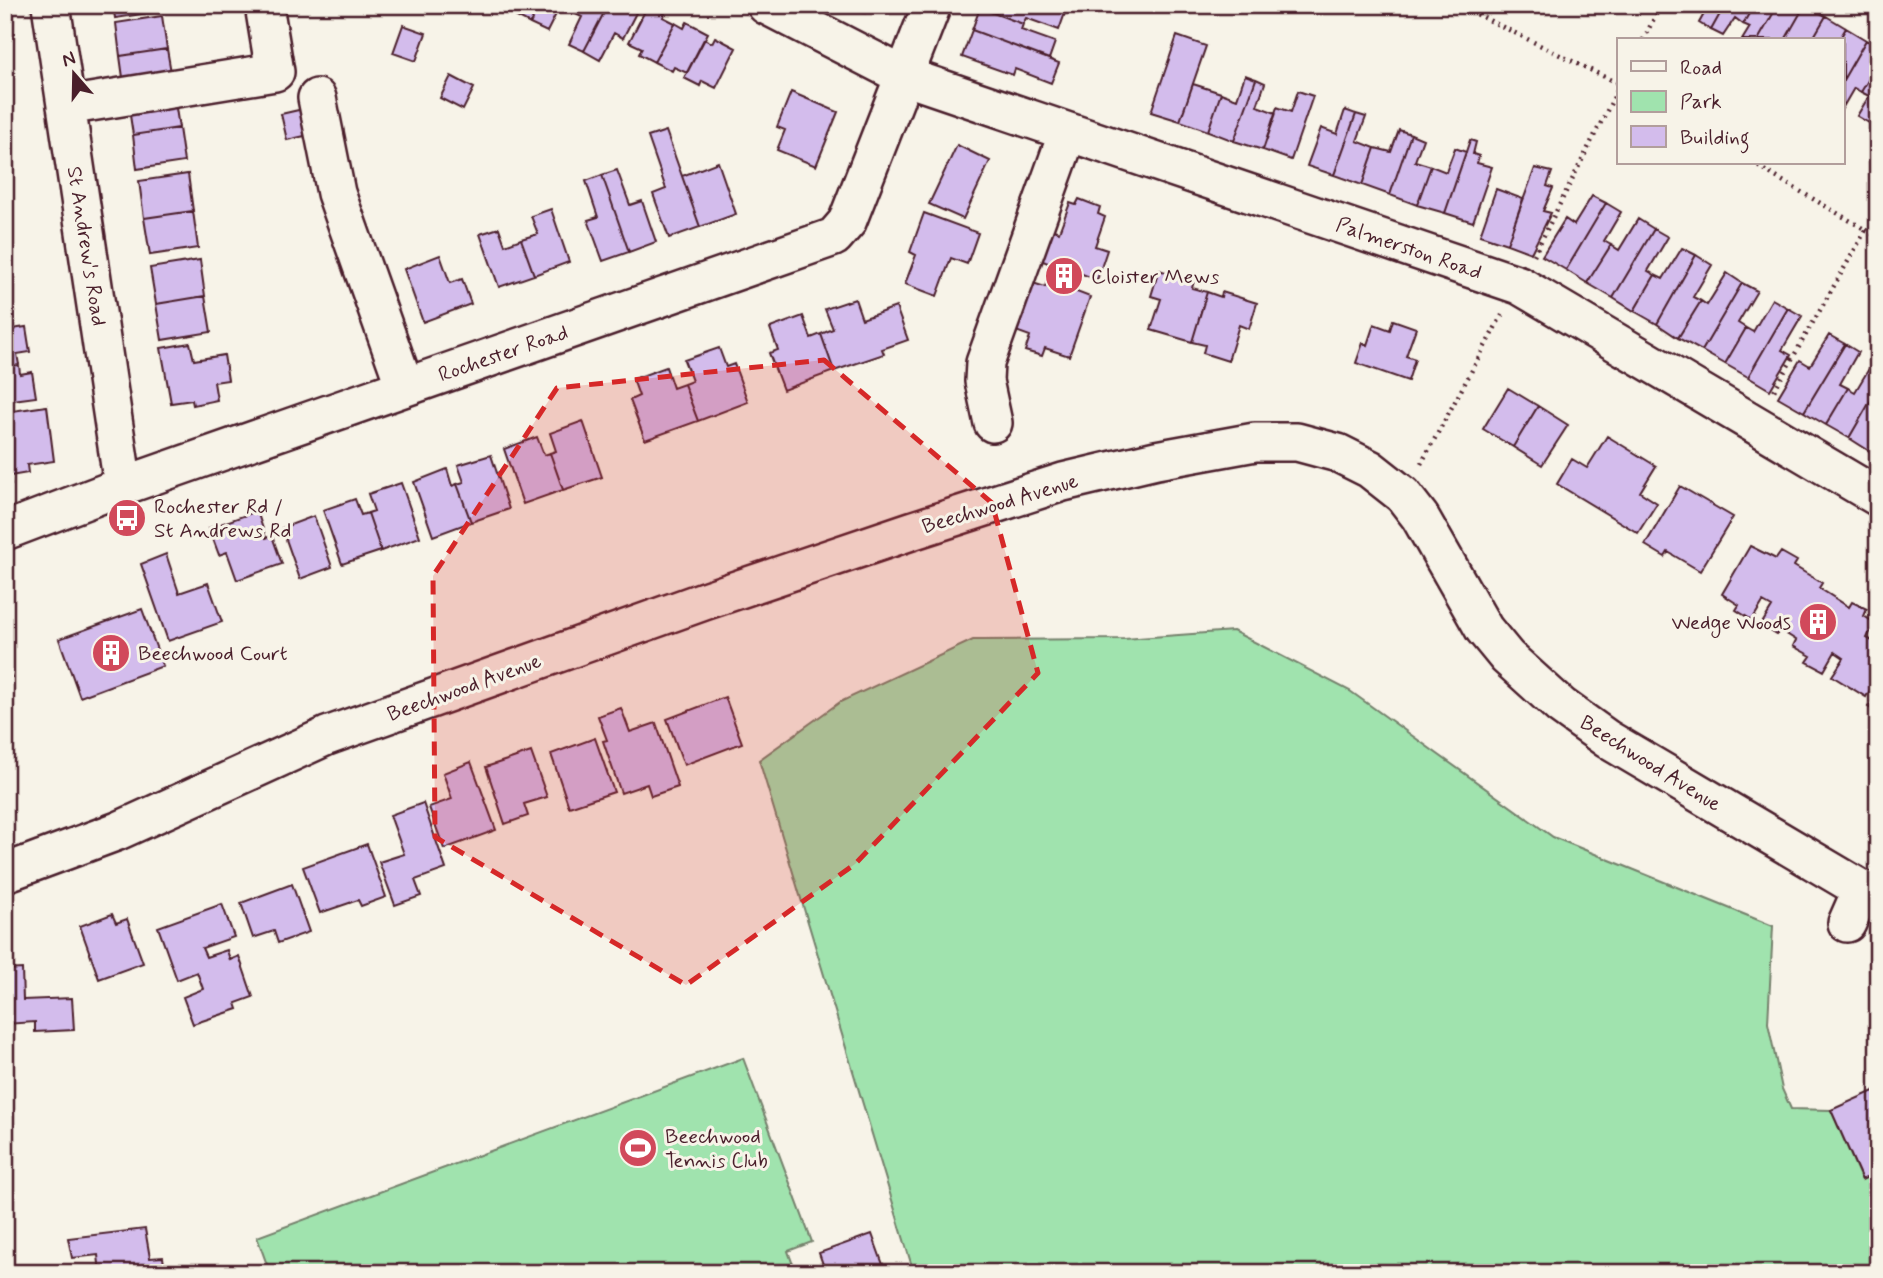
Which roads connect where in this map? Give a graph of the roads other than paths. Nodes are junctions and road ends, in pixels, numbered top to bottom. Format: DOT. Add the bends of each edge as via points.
graph roads {
  1 [pos="51,5"];
  2 [pos="264,5"];
  3 [pos="766,5"];
  4 [pos="932,5"];
  5 [pos="904,76"];
  6 [pos="317,98"];
  7 [pos="66,106"];
  8 [pos="1068,132"];
  9 [pos="405,387"];
  10 [pos="993,423"];
  11 [pos="123,486"];
  12 [pos="1878,497"];
  13 [pos="5,531"];
  14 [pos="327,736"];
  15 [pos="5,847"];
  16 [pos="5,873"];
  17 [pos="1870,894"];
  18 [pos="1847,923"];
  1 -- 7 [label="street, St Andrew's Road"];
  2 -- 7 [label="street" via="275,72"];
  3 -- 5 [label="street, Palmerston Road"];
  4 -- 5 [label="street, Rochester Road"];
  5 -- 8 [label="street, Palmerston Road"];
  5 -- 9 [label="street, Rochester Road" via="847,222 834,237"];
  6 -- 9 [label="street" via="336,193"];
  7 -- 11 [label="street, St Andrew's Road"];
  8 -- 10 [label="street" via="985,363"];
  8 -- 12 [label="street, Palmerston Road" via="1519,285"];
  9 -- 11 [label="street, Rochester Road"];
  11 -- 13 [label="street, Rochester Road"];
  14 -- 15 [label="street"];
  14 -- 16 [label="street, Beechwood Avenue" via="118,831"];
  14 -- 17 [label="street, Beechwood Avenue" via="751,584 1063,482 1203,450 1255,442 1297,442 1360,463 1403,495 1484,629 1507,657 1561,706 1607,739"];
  17 -- 18 [label="street"];
}
